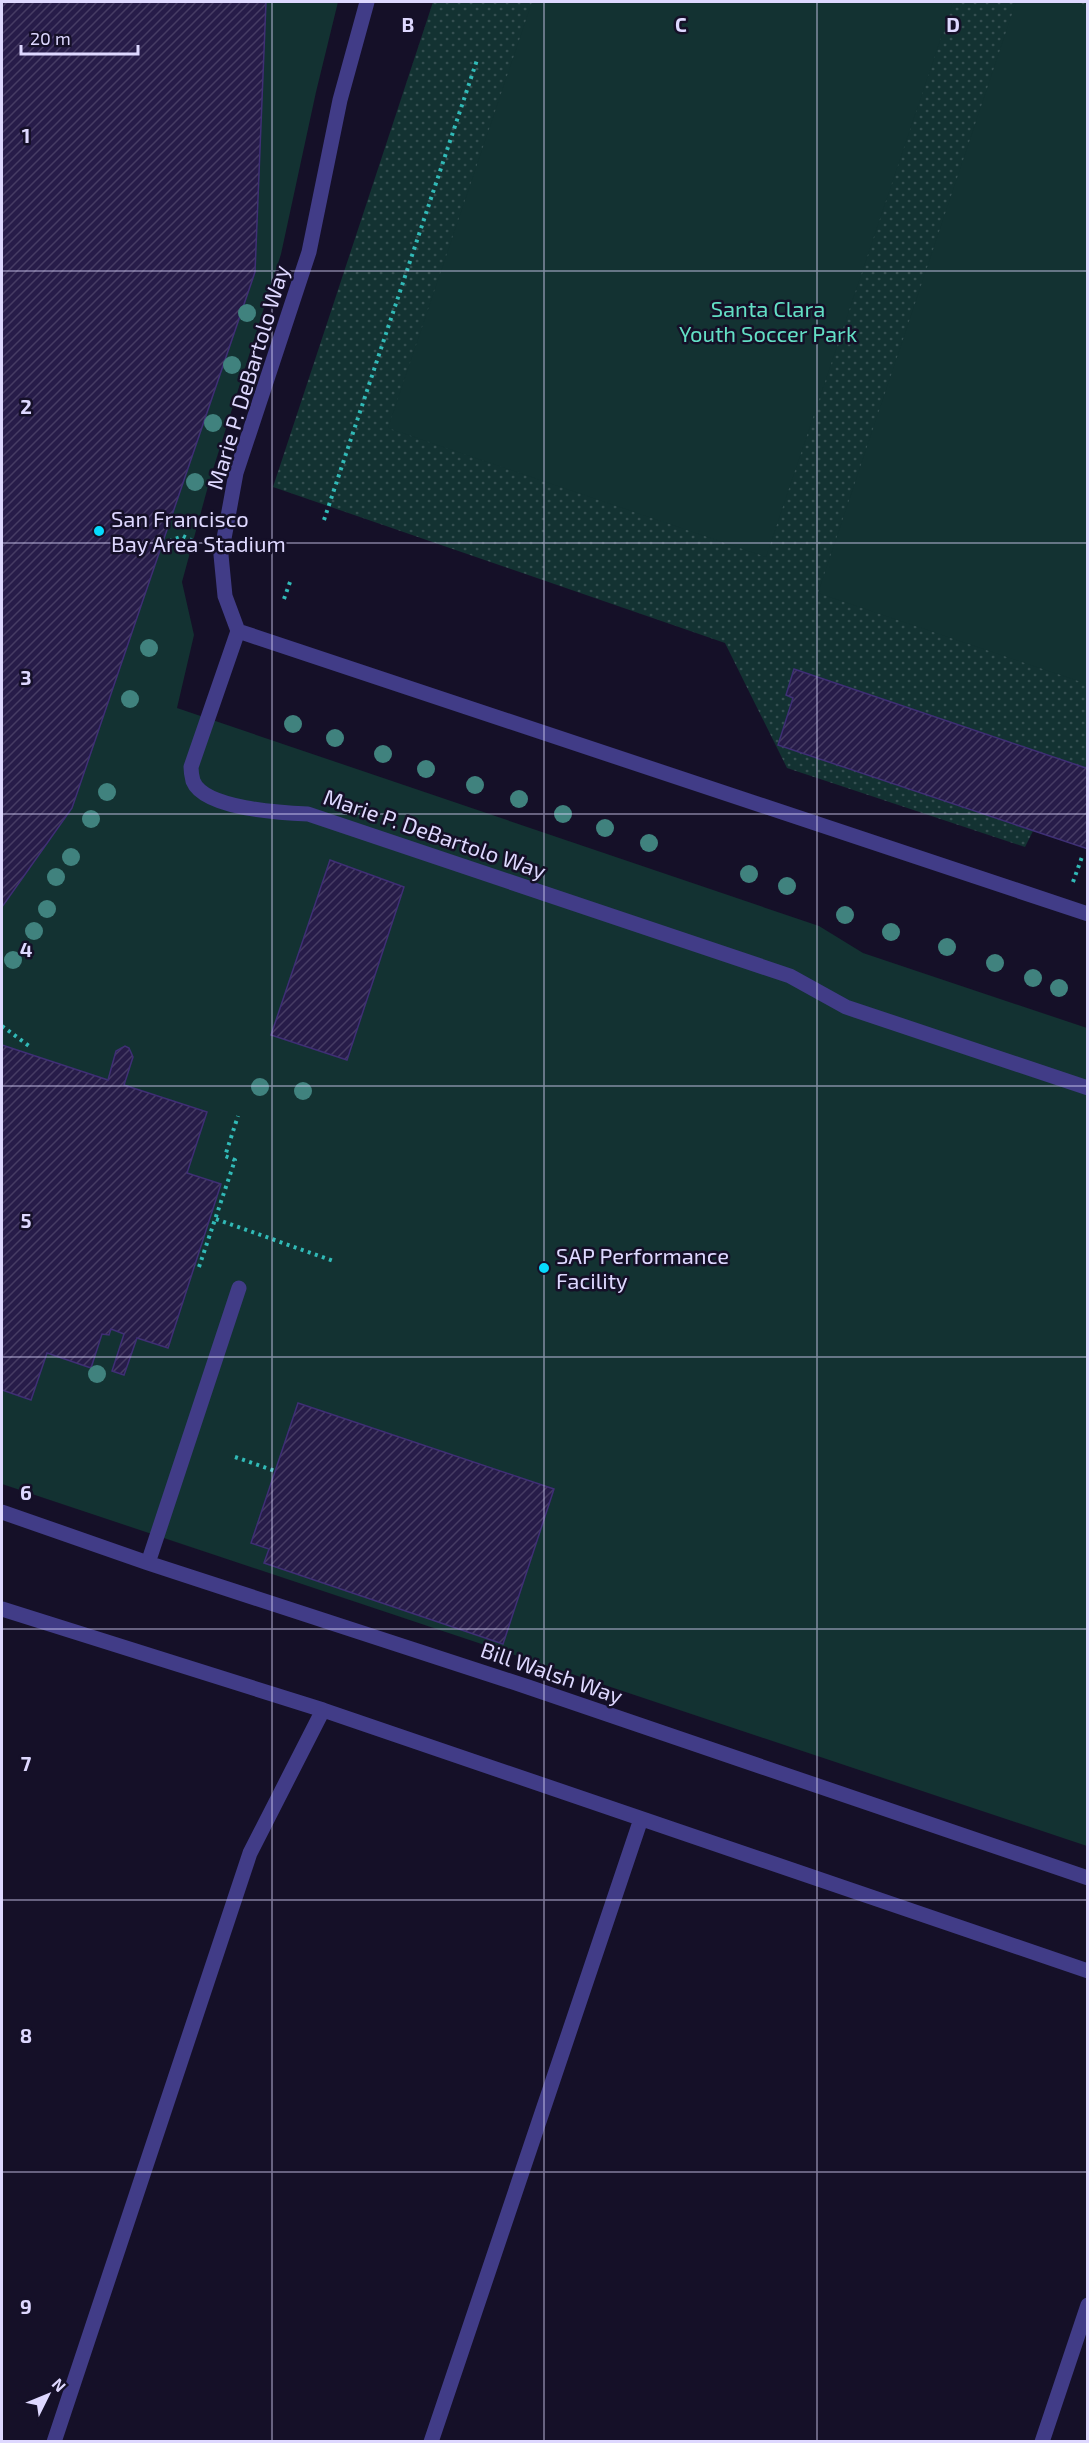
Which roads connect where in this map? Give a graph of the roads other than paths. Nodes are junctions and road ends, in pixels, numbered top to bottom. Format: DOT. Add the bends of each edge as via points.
graph roads {
  1 [pos="367,2"];
  2 [pos="238,631"];
  3 [pos="1088,914"];
  4 [pos="1088,1088"];
  5 [pos="239,1288"];
  6 [pos="2,1512"];
  7 [pos="148,1563"];
  8 [pos="2,1609"];
  9 [pos="323,1710"];
  10 [pos="641,1819"];
  11 [pos="1088,1878"];
  12 [pos="1088,1971"];
  13 [pos="1088,2305"];
  14 [pos="54,2442"];
  15 [pos="431,2442"];
  16 [pos="1042,2442"];
  1 -- 2 [label="lane, Marie P. DeBartolo Way" via="340,100 309,252 236,472 221,555 225,596"];
  2 -- 3 [label="lane"];
  2 -- 4 [label="lane, Marie P. DeBartolo Way" via="191,767 193,782 205,795 253,810 308,814 790,976 846,1007"];
  5 -- 7 [label="lane"];
  6 -- 7 [label="lane, Bill Walsh Way"];
  7 -- 11 [label="lane, Bill Walsh Way" via="528,1687"];
  8 -- 9 [label="lane"];
  9 -- 10 [label="lane"];
  9 -- 14 [label="lane" via="250,1853"];
  10 -- 12 [label="lane"];
  10 -- 15 [label="lane"];
  13 -- 16 [label="lane"];
}
